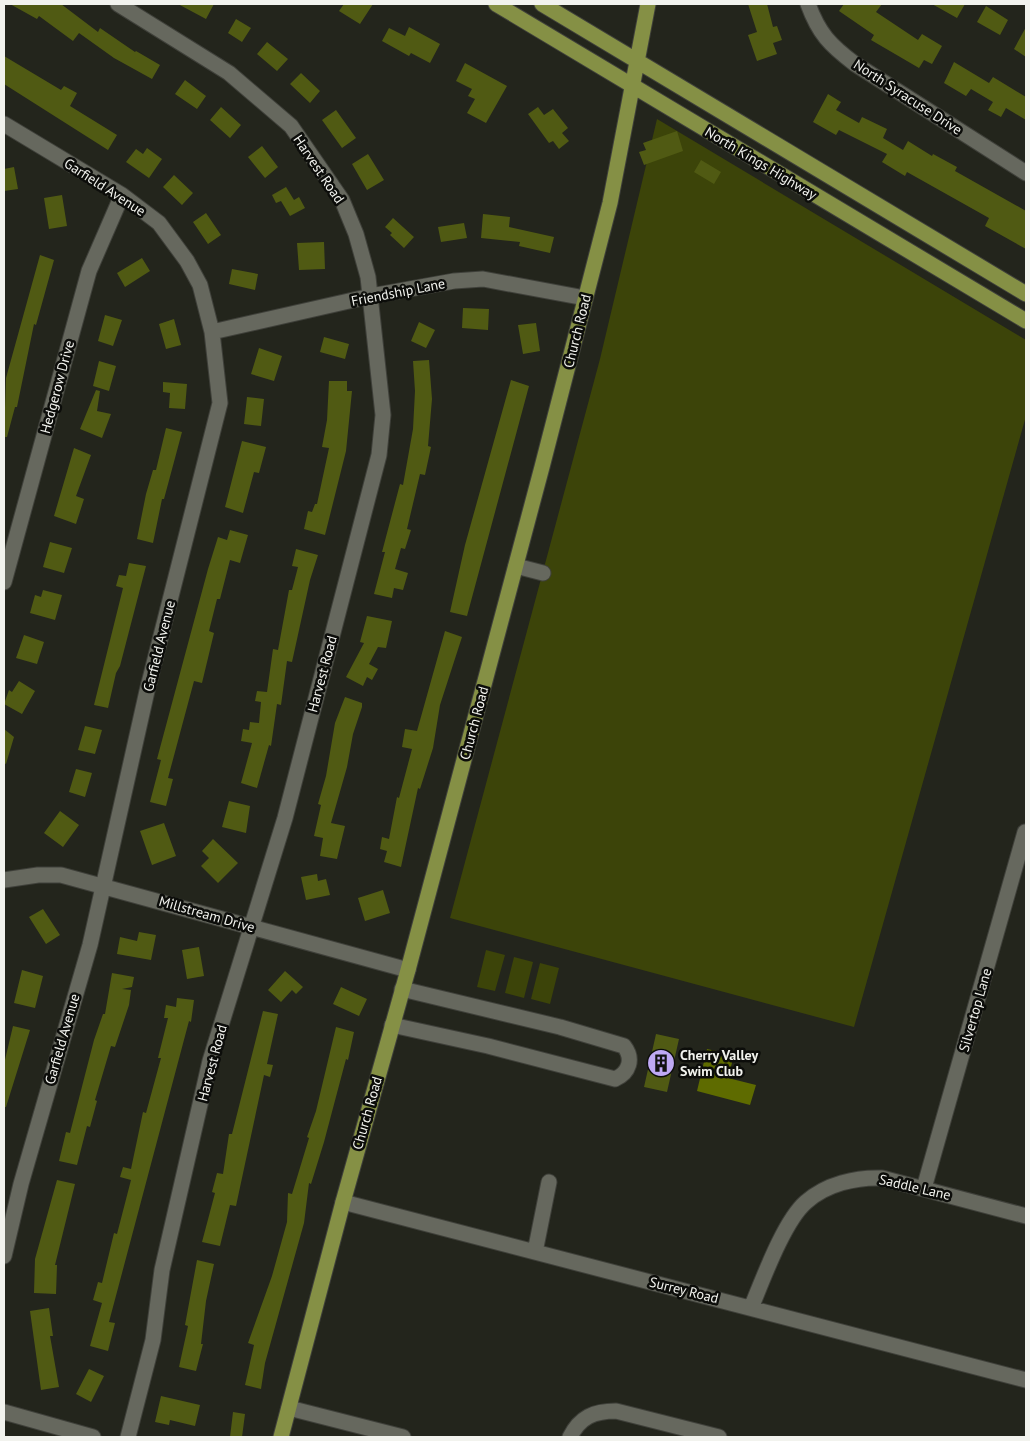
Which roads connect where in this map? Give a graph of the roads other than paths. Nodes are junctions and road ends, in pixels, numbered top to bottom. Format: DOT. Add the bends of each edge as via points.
graph roads {
  1 [pos="118,4"];
  2 [pos="496,4"];
  3 [pos="542,4"];
  4 [pos="648,4"];
  5 [pos="808,4"];
  6 [pos="636,61"];
  7 [pos="631,85"];
  8 [pos="4,124"];
  9 [pos="1026,173"];
  10 [pos="122,194"];
  11 [pos="1026,294"];
  12 [pos="371,296"];
  13 [pos="585,298"];
  14 [pos="1026,321"];
  15 [pos="212,332"];
  16 [pos="516,566"];
  17 [pos="543,573"];
  18 [pos="4,582"];
  19 [pos="1025,832"];
  20 [pos="4,880"];
  21 [pos="104,886"];
  22 [pos="252,927"];
  23 [pos="408,970"];
  24 [pos="402,989"];
  25 [pos="392,1025"];
  26 [pos="549,1182"];
  27 [pos="924,1188"];
  28 [pos="342,1202"];
  29 [pos="1026,1216"];
  30 [pos="535,1252"];
  31 [pos="4,1256"];
  32 [pos="751,1308"];
  33 [pos="1026,1380"];
  34 [pos="288,1408"];
  35 [pos="4,1412"];
  36 [pos="93,1437"];
  37 [pos="128,1437"];
  38 [pos="281,1437"];
  39 [pos="403,1437"];
  40 [pos="570,1437"];
  41 [pos="719,1437"];
  1 -- 12 [label="street, Harvest Road" via="229,73 291,126 342,200 356,234"];
  2 -- 7 [label="main road, North Kings Highway"];
  3 -- 6 [label="main road, North Kings Highway"];
  4 -- 6 [label="main road, Church Road"];
  5 -- 9 [label="street, North Syracuse Drive" via="829,44 848,59"];
  6 -- 7 [label="main road, Church Road"];
  6 -- 11 [label="main road, North Kings Highway"];
  7 -- 13 [label="main road, Church Road" via="610,203"];
  7 -- 14 [label="main road, North Kings Highway"];
  8 -- 10 [label="street, Garfield Avenue"];
  10 -- 15 [label="street, Garfield Avenue" via="159,223 187,261 200,285"];
  10 -- 18 [label="street, Hedgerow Drive" via="89,271"];
  12 -- 13 [label="street, Friendship Lane" via="484,279"];
  12 -- 15 [label="street, Friendship Lane"];
  12 -- 22 [label="street, Harvest Road" via="383,414 378,455 285,818"];
  13 -- 16 [label="main road, Church Road"];
  15 -- 21 [label="street, Garfield Avenue" via="220,404 147,691"];
  16 -- 17 [label="street"];
  16 -- 23 [label="main road, Church Road"];
  19 -- 27 [label="street, Silvertop Lane"];
  20 -- 21 [label="street, Millstream Drive" via="61,875"];
  21 -- 22 [label="street, Millstream Drive"];
  21 -- 31 [label="street, Garfield Avenue" via="90,945 20,1184"];
  22 -- 23 [label="street, Millstream Drive"];
  22 -- 37 [label="street, Harvest Road" via="210,1061 162,1270 153,1340"];
  23 -- 24 [label="main road, Church Road"];
  24 -- 25 [label="main road, Church Road"];
  24 -- 25 [label="street" via="624,1046 628,1050 629,1066 624,1075 615,1079"];
  25 -- 28 [label="main road, Church Road"];
  26 -- 30 [label="street"];
  27 -- 29 [label="street, Saddle Lane"];
  27 -- 32 [label="street, Saddle Lane" via="882,1178 862,1177 817,1194 805,1203 780,1240"];
  28 -- 30 [label="street, Surrey Road"];
  28 -- 34 [label="main road, Church Road"];
  30 -- 32 [label="street, Surrey Road"];
  32 -- 33 [label="street, Surrey Road"];
  34 -- 38 [label="main road, Church Road"];
  34 -- 39 [label="street"];
  35 -- 36 [label="street"];
  40 -- 41 [label="street" via="584,1418 592,1413 610,1411"];
}
